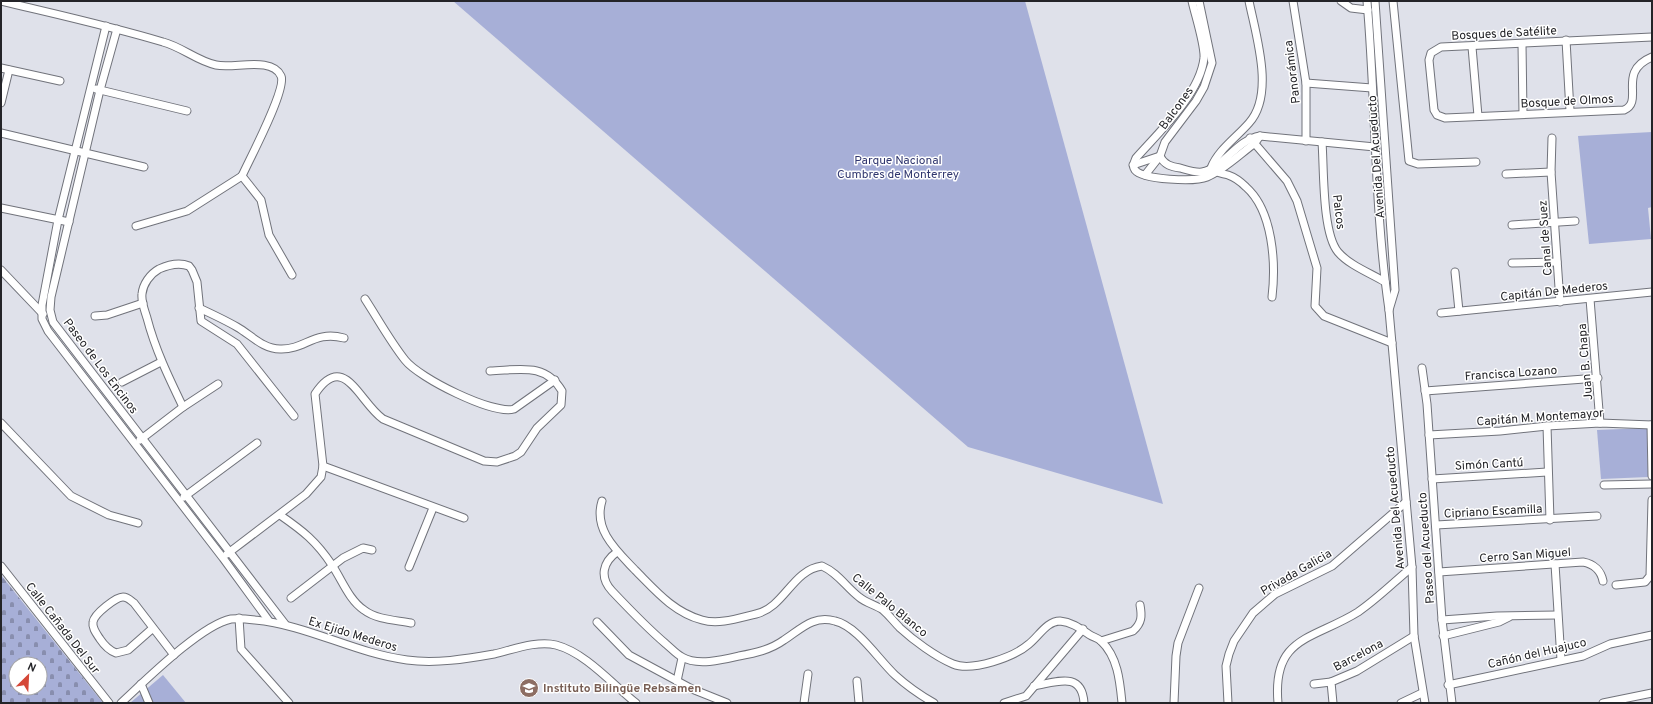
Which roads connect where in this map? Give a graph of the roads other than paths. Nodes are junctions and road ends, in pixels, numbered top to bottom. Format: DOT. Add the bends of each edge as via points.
graph roads {
  1 [pos="1,1"];
  2 [pos="1192,1"];
  3 [pos="1199,1"];
  4 [pos="1249,1"];
  5 [pos="1293,1"];
  6 [pos="1341,1"];
  7 [pos="1367,1"];
  8 [pos="1375,1"];
  9 [pos="1393,1"];
  10 [pos="1368,10"];
  11 [pos="106,26"];
  12 [pos="117,29"];
  13 [pos="1652,37"];
  14 [pos="1566,40"];
  15 [pos="1522,44"];
  16 [pos="1472,47"];
  17 [pos="1652,57"];
  18 [pos="1,68"];
  19 [pos="9,70"];
  20 [pos="60,81"];
  21 [pos="1306,83"];
  22 [pos="91,88"];
  23 [pos="1372,88"];
  24 [pos="100,90"];
  25 [pos="1,103"];
  26 [pos="1570,111"];
  27 [pos="187,112"];
  28 [pos="1523,114"];
  29 [pos="1478,116"];
  30 [pos="1445,118"];
  31 [pos="1,133"];
  32 [pos="1552,138"];
  33 [pos="1253,140"];
  34 [pos="1306,141"];
  35 [pos="1322,142"];
  36 [pos="1375,148"];
  37 [pos="76,150"];
  38 [pos="85,153"];
  39 [pos="1160,156"];
  40 [pos="1476,162"];
  41 [pos="144,167"];
  42 [pos="1133,167"];
  43 [pos="1213,170"];
  44 [pos="1551,172"];
  45 [pos="1506,174"];
  46 [pos="1145,175"];
  47 [pos="242,176"];
  48 [pos="1,208"];
  49 [pos="58,220"];
  50 [pos="1555,221"];
  51 [pos="1575,221"];
  52 [pos="69,222"];
  53 [pos="1512,225"];
  54 [pos="136,226"];
  55 [pos="1557,262"];
  56 [pos="1512,263"];
  57 [pos="1,270"];
  58 [pos="1455,272"];
  59 [pos="292,275"];
  60 [pos="1385,282"];
  61 [pos="1652,292"];
  62 [pos="1272,297"];
  63 [pos="365,299"];
  64 [pos="1590,299"];
  65 [pos="1560,302"];
  66 [pos="143,303"];
  67 [pos="199,308"];
  68 [pos="1389,310"];
  69 [pos="1459,311"];
  70 [pos="41,313"];
  71 [pos="1441,313"];
  72 [pos="51,316"];
  73 [pos="95,316"];
  74 [pos="344,338"];
  75 [pos="1392,343"];
  76 [pos="161,362"];
  77 [pos="1422,368"];
  78 [pos="490,371"];
  79 [pos="1598,378"];
  80 [pos="555,380"];
  81 [pos="122,382"];
  82 [pos="218,384"];
  83 [pos="1425,391"];
  84 [pos="182,407"];
  85 [pos="294,416"];
  86 [pos="1,423"];
  87 [pos="1600,424"];
  88 [pos="1651,425"];
  89 [pos="1547,426"];
  90 [pos="1429,435"];
  91 [pos="142,438"];
  92 [pos="257,443"];
  93 [pos="135,444"];
  94 [pos="323,466"];
  95 [pos="1547,472"];
  96 [pos="1652,476"];
  97 [pos="1432,479"];
  98 [pos="1652,484"];
  99 [pos="1604,485"];
  100 [pos="186,495"];
  101 [pos="1652,500"];
  102 [pos="179,501"];
  103 [pos="602,501"];
  104 [pos="1406,502"];
  105 [pos="433,508"];
  106 [pos="280,515"];
  107 [pos="1597,516"];
  108 [pos="464,518"];
  109 [pos="1550,520"];
  110 [pos="138,523"];
  111 [pos="1436,525"];
  112 [pos="1652,535"];
  113 [pos="372,550"];
  114 [pos="230,552"];
  115 [pos="617,552"];
  116 [pos="223,558"];
  117 [pos="1555,564"];
  118 [pos="1,566"];
  119 [pos="333,566"];
  120 [pos="409,566"];
  121 [pos="1412,567"];
  122 [pos="1439,572"];
  123 [pos="1603,581"];
  124 [pos="1616,585"];
  125 [pos="1199,588"];
  126 [pos="291,598"];
  127 [pos="1140,605"];
  128 [pos="1557,615"];
  129 [pos="1510,616"];
  130 [pos="239,618"];
  131 [pos="1442,620"];
  132 [pos="269,621"];
  133 [pos="596,622"];
  134 [pos="411,623"];
  135 [pos="286,624"];
  136 [pos="153,628"];
  137 [pos="1083,629"];
  138 [pos="1652,634"];
  139 [pos="1414,636"];
  140 [pos="1443,636"];
  141 [pos="1100,641"];
  142 [pos="174,655"];
  143 [pos="682,658"];
  144 [pos="1561,660"];
  145 [pos="808,674"];
  146 [pos="857,681"];
  147 [pos="676,682"];
  148 [pos="1331,682"];
  149 [pos="141,684"];
  150 [pos="1314,684"];
  151 [pos="1448,685"];
  152 [pos="1034,686"];
  153 [pos="1652,692"];
  154 [pos="1422,693"];
  155 [pos="1027,700"];
  156 [pos="109,703"];
  157 [pos="121,703"];
  158 [pos="149,703"];
  159 [pos="289,703"];
  160 [pos="636,703"];
  161 [pos="727,703"];
  162 [pos="804,703"];
  163 [pos="858,703"];
  164 [pos="934,703"];
  165 [pos="1004,703"];
  166 [pos="1084,703"];
  167 [pos="1122,703"];
  168 [pos="1174,703"];
  169 [pos="1228,703"];
  170 [pos="1278,703"];
  171 [pos="1333,703"];
  172 [pos="1401,703"];
  173 [pos="1425,703"];
  174 [pos="1452,703"];
  175 [pos="1603,703"];
  1 -- 11 [label="street"];
  2 -- 42 [label="street, Balcones" via="1204,57 1198,79 1173,116 1136,158"];
  3 -- 39 [label="street, Balcones" via="1210,51 1211,68 1196,101 1165,142"];
  4 -- 43 [label="street" via="1262,71 1260,103 1250,122 1216,159"];
  5 -- 21 [label="street, Panorámica"];
  6 -- 10 [label="street" via="1351,8"];
  7 -- 10 [label="street, Avenida Del Acueducto"];
  8 -- 68 [label="street, Avenida Del Acueducto" via="1394,282 1394,296"];
  9 -- 40 [label="street" via="1409,161 1418,164"];
  10 -- 23 [label="street, Avenida Del Acueducto"];
  11 -- 12 [label="street"];
  11 -- 22 [label="street"];
  12 -- 24 [label="street, Paseo de Los Encinos"];
  12 -- 47 [label="street" via="164,42 206,63 218,66 264,64 279,72 282,84 272,113"];
  13 -- 14 [label="street, Bosques de Satélite"];
  14 -- 15 [label="street, Bosques de Satélite"];
  14 -- 26 [label="street"];
  15 -- 16 [label="street, Bosques de Satélite"];
  15 -- 28 [label="street"];
  16 -- 29 [label="street"];
  16 -- 30 [label="street, Bosques de Satélite" via="1441,48 1431,53 1429,60 1434,110 1437,115"];
  17 -- 26 [label="street, Bosque de Olmos" via="1644,60 1633,75 1633,101 1628,108"];
  18 -- 19 [label="street"];
  19 -- 20 [label="street"];
  19 -- 25 [label="street"];
  21 -- 23 [label="street"];
  21 -- 34 [label="street, Panorámica"];
  22 -- 24 [label="street"];
  22 -- 37 [label="street"];
  23 -- 36 [label="street, Avenida Del Acueducto"];
  24 -- 27 [label="street"];
  24 -- 38 [label="street, Paseo de Los Encinos"];
  26 -- 28 [label="street, Bosque de Olmos"];
  28 -- 29 [label="street, Bosque de Olmos"];
  29 -- 30 [label="street, Bosque de Olmos"];
  31 -- 37 [label="street"];
  32 -- 44 [label="street, Canal de Suez"];
  33 -- 34 [label="street" via="1260,136"];
  33 -- 43 [label="street"];
  33 -- 75 [label="street" via="1287,181 1297,201 1317,268 1315,306 1318,311 1324,316"];
  34 -- 35 [label="street"];
  35 -- 36 [label="street"];
  35 -- 60 [label="street, Palcos" via="1331,239 1338,252 1348,260"];
  36 -- 60 [label="street, Avenida Del Acueducto"];
  37 -- 38 [label="street"];
  37 -- 49 [label="street"];
  38 -- 41 [label="street"];
  38 -- 52 [label="street, Paseo de Los Encinos"];
  39 -- 42 [label="street"];
  39 -- 43 [label="street" via="1162,162 1176,168 1198,172"];
  39 -- 46 [label="street, Balcones"];
  42 -- 46 [label="street" via="1138,173"];
  43 -- 46 [label="street" via="1201,179 1192,180"];
  43 -- 62 [label="street" via="1247,187 1262,211 1273,251"];
  44 -- 45 [label="street"];
  44 -- 50 [label="street, Canal de Suez"];
  47 -- 54 [label="street" via="187,211"];
  47 -- 59 [label="street" via="261,200 269,235"];
  48 -- 49 [label="street"];
  49 -- 52 [label="street"];
  49 -- 70 [label="street"];
  50 -- 51 [label="street"];
  50 -- 53 [label="street"];
  50 -- 55 [label="street, Canal de Suez"];
  52 -- 72 [label="street, Paseo de Los Encinos" via="52,297"];
  55 -- 56 [label="street"];
  55 -- 65 [label="street, Canal de Suez"];
  57 -- 70 [label="street"];
  58 -- 69 [label="street"];
  60 -- 68 [label="street, Avenida Del Acueducto"];
  61 -- 64 [label="street, Capitán De Mederos"];
  63 -- 80 [label="street" via="406,361 448,390 486,405 510,410"];
  64 -- 65 [label="street, Capitán De Mederos"];
  64 -- 79 [label="street, Juan B. Chapa"];
  65 -- 69 [label="street, Capitán De Mederos"];
  66 -- 67 [label="street" via="142,294 150,276 160,268 184,264 189,266 196,276"];
  66 -- 73 [label="street" via="107,315"];
  66 -- 76 [label="street"];
  67 -- 74 [label="street" via="274,349 289,349 319,336"];
  67 -- 85 [label="street" via="201,321 237,344"];
  68 -- 75 [label="street, Avenida Del Acueducto"];
  69 -- 71 [label="street, Capitán De Mederos"];
  70 -- 72 [label="street"];
  70 -- 93 [label="street, Paseo de Los Encinos" via="48,331"];
  72 -- 91 [label="street, Paseo de Los Encinos"];
  75 -- 104 [label="street, Avenida Del Acueducto"];
  76 -- 81 [label="street"];
  76 -- 84 [label="street"];
  77 -- 83 [label="street, Paseo del Acueducto"];
  78 -- 80 [label="street" via="542,371"];
  79 -- 83 [label="street, Francisca Lozano"];
  79 -- 87 [label="street, Juan B. Chapa"];
  80 -- 94 [label="street" via="562,391 561,406 558,410 537,428 521,452 492,462 484,461 383,419 348,381 340,377 329,378 315,394"];
  82 -- 84 [label="street"];
  83 -- 90 [label="street, Paseo del Acueducto"];
  84 -- 91 [label="street"];
  86 -- 110 [label="street" via="71,496 104,513"];
  87 -- 88 [label="street, Capitán M. Montemayor"];
  87 -- 89 [label="street, Capitán M. Montemayor"];
  88 -- 96 [label="street"];
  89 -- 90 [label="street, Capitán M. Montemayor" via="1500,432"];
  89 -- 95 [label="street"];
  90 -- 97 [label="street, Paseo del Acueducto"];
  91 -- 93 [label="street"];
  91 -- 100 [label="street, Paseo de Los Encinos"];
  92 -- 100 [label="street"];
  93 -- 102 [label="street, Paseo de Los Encinos"];
  94 -- 105 [label="street"];
  94 -- 106 [label="street" via="321,477 313,488"];
  95 -- 97 [label="street, Simón Cantú"];
  95 -- 109 [label="street"];
  97 -- 111 [label="street, Paseo del Acueducto"];
  98 -- 99 [label="street"];
  100 -- 102 [label="street"];
  100 -- 114 [label="street, Paseo de Los Encinos"];
  101 -- 112 [label="street"];
  102 -- 116 [label="street, Paseo de Los Encinos"];
  103 -- 115 [label="street" via="599,516 601,524"];
  104 -- 121 [label="street, Avenida Del Acueducto"];
  104 -- 169 [label="street, Privada Galicia" via="1332,566 1275,594 1253,613 1234,641 1229,654 1226,666"];
  105 -- 108 [label="street"];
  105 -- 120 [label="street"];
  106 -- 114 [label="street"];
  106 -- 119 [label="street" via="306,533"];
  107 -- 109 [label="street, Cipriano Escamilla"];
  109 -- 111 [label="street, Cipriano Escamilla"];
  111 -- 122 [label="street, Paseo del Acueducto"];
  112 -- 124 [label="street" via="1648,579 1645,582"];
  113 -- 119 [label="street" via="363,548"];
  114 -- 116 [label="street"];
  114 -- 135 [label="street, Paseo de Los Encinos"];
  115 -- 137 [label="street, Calle Palo Blanco" via="666,601 690,615 718,622 758,614 787,594 811,568 822,566 837,575 860,598 883,610 900,628 923,646 952,664 964,667 984,665 1018,651 1052,623 1068,622"];
  115 -- 143 [label="street" via="605,564 605,579 610,588 645,627"];
  116 -- 132 [label="street, Paseo de Los Encinos"];
  117 -- 122 [label="street, Cerro San Miguel"];
  117 -- 123 [label="street, Cerro San Miguel" via="1589,563 1601,573"];
  117 -- 128 [label="street"];
  118 -- 156 [label="street, Calle Cañada Del Sur"];
  119 -- 126 [label="street"];
  119 -- 134 [label="street" via="362,610 378,617"];
  121 -- 139 [label="street, Avenida Del Acueducto"];
  121 -- 170 [label="street" via="1357,612 1304,638 1286,654 1277,676"];
  122 -- 131 [label="street, Paseo del Acueducto"];
  125 -- 168 [label="street" via="1178,643"];
  127 -- 141 [label="street" via="1142,619 1137,628"];
  128 -- 129 [label="street"];
  128 -- 144 [label="street"];
  129 -- 131 [label="street"];
  129 -- 140 [label="street" via="1499,622"];
  130 -- 132 [label="street, Ex Ejido Mederos"];
  130 -- 142 [label="street, Ex Ejido Mederos" via="220,624"];
  130 -- 159 [label="street" via="241,649"];
  131 -- 140 [label="street, Paseo del Acueducto"];
  132 -- 135 [label="street, Ex Ejido Mederos"];
  133 -- 147 [label="street" via="629,655"];
  135 -- 160 [label="street, Ex Ejido Mederos" via="374,654 419,661 433,662 554,644 575,652"];
  136 -- 136 [label="street" via="128,650 120,653 105,646 92,624 96,615 112,602 124,597 134,603"];
  136 -- 142 [label="street"];
  137 -- 141 [label="street"];
  137 -- 152 [label="street"];
  138 -- 144 [label="street, Cañón del Huajuco" via="1610,644 1583,656"];
  139 -- 148 [label="street, Barcelona" via="1357,671"];
  139 -- 154 [label="street, Avenida Del Acueducto"];
  140 -- 151 [label="street, Paseo del Acueducto"];
  141 -- 167 [label="street" via="1118,670"];
  142 -- 149 [label="street, Ex Ejido Mederos"];
  143 -- 147 [label="street"];
  143 -- 164 [label="street" via="709,661 762,651 775,646 807,623 831,620 849,627 916,694"];
  144 -- 151 [label="street, Cañón del Huajuco"];
  145 -- 162 [label="street"];
  146 -- 163 [label="street"];
  147 -- 161 [label="street"];
  148 -- 150 [label="street"];
  148 -- 171 [label="street, Barcelona"];
  149 -- 157 [label="street, Ex Ejido Mederos"];
  149 -- 158 [label="street"];
  151 -- 174 [label="street, Paseo del Acueducto"];
  152 -- 155 [label="street"];
  152 -- 166 [label="street" via="1069,681 1081,686"];
  153 -- 175 [label="street"];
  154 -- 172 [label="street"];
  154 -- 173 [label="street, Avenida Del Acueducto"];
  155 -- 165 [label="street"];
}
